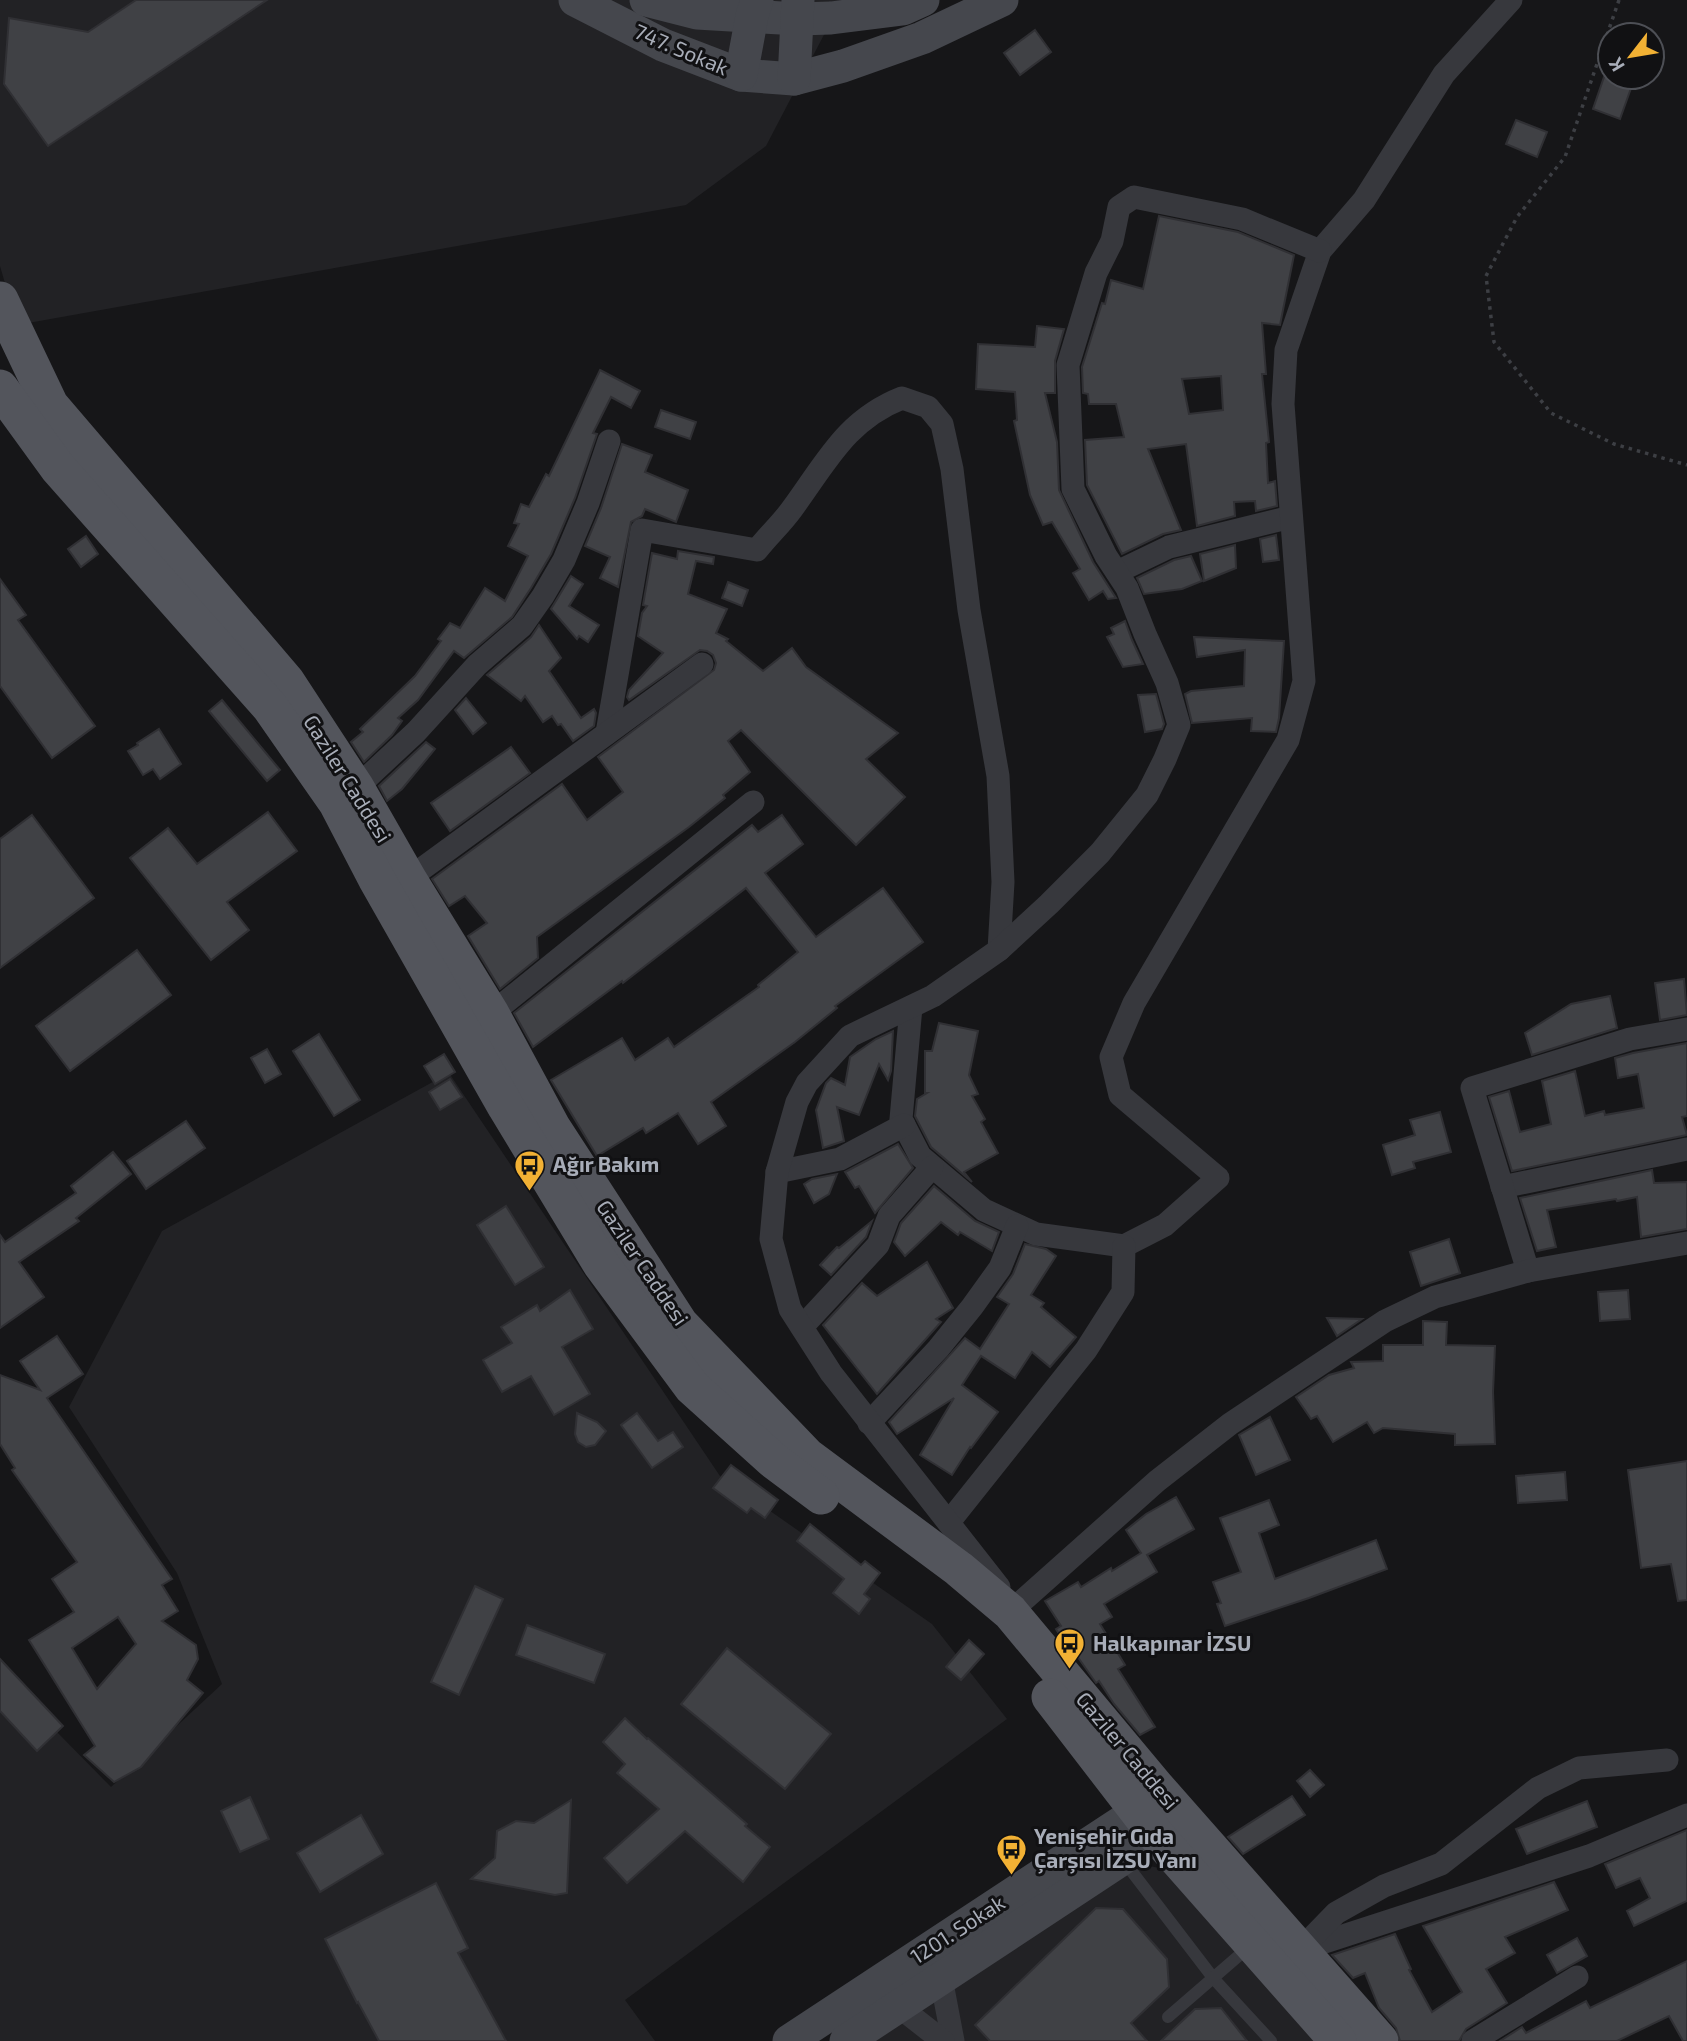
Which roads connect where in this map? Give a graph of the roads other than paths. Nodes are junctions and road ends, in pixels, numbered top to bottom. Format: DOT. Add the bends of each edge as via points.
graph roads {
  1 [pos="575,0"];
  2 [pos="646,0"];
  3 [pos="923,0"];
  4 [pos="1002,0"];
  5 [pos="1511,0"];
  6 [pos="754,8"];
  7 [pos="798,9"];
  8 [pos="741,75"];
  9 [pos="794,79"];
  10 [pos="1320,251"];
  11 [pos="0,300"];
  12 [pos="0,389"];
  13 [pos="608,441"];
  14 [pos="1291,517"];
  15 [pos="1116,572"];
  16 [pos="702,663"];
  17 [pos="607,733"];
  18 [pos="356,788"];
  19 [pos="753,802"];
  20 [pos="408,879"];
  21 [pos="999,950"];
  22 [pos="911,1007"];
  23 [pos="491,1014"];
  24 [pos="1687,1029"];
  25 [pos="904,1125"];
  26 [pos="1687,1149"];
  27 [pos="932,1167"];
  28 [pos="777,1172"];
  29 [pos="1502,1187"];
  30 [pos="1017,1226"];
  31 [pos="1687,1243"];
  32 [pos="1124,1246"];
  33 [pos="1528,1271"];
  34 [pos="802,1327"];
  35 [pos="869,1423"];
  36 [pos="949,1522"];
  37 [pos="1012,1609"];
  38 [pos="1667,1760"];
  39 [pos="1157,1812"];
  40 [pos="1687,1815"];
  41 [pos="1122,1859"];
  42 [pos="1252,1944"];
  43 [pos="1300,1950"];
  44 [pos="1577,1976"];
  45 [pos="941,1978"];
  46 [pos="1214,1979"];
  47 [pos="886,1996"];
  48 [pos="1168,2017"];
  49 [pos="789,2041"];
  50 [pos="846,2041"];
  51 [pos="943,2041"];
  52 [pos="953,2041"];
  53 [pos="1271,2041"];
  54 [pos="1338,2041"];
  55 [pos="1380,2041"];
  56 [pos="1473,2041"];
  1 -- 8 [label="main road, 747. Sokak" via="663,45"];
  2 -- 6 [label="main road, 747. Sokak" via="697,13"];
  3 -- 7 [label="main road, 747. Sokak" via="902,9 831,18"];
  4 -- 9 [label="main road, 747. Sokak" via="922,38"];
  5 -- 10 [label="street" via="1444,74 1364,200"];
  6 -- 7 [label="main road, 747. Sokak"];
  6 -- 8 [label="main road"];
  7 -- 9 [label="main road"];
  8 -- 9 [label="main road, 747. Sokak"];
  10 -- 14 [label="street" via="1286,350 1283,404"];
  10 -- 15 [label="street" via="1242,219 1134,197 1119,207 1112,241 1096,273 1068,365 1073,489"];
  11 -- 18 [label="main road, Gaziler Caddesi" via="50,405 286,681"];
  12 -- 39 [label="main road, Gaziler Caddesi" via="58,468 270,707 315,771 601,1264 692,1387 773,1460 959,1597 1021,1659"];
  13 -- 18 [label="street" via="564,560 522,626 477,665 416,732"];
  14 -- 15 [label="street" via="1169,547"];
  14 -- 32 [label="street" via="1304,681 1288,740 1134,1003 1111,1057 1120,1095 1217,1178 1166,1225"];
  15 -- 21 [label="street" via="1167,683 1179,725 1147,795 1100,853"];
  16 -- 17 [label="street"];
  17 -- 20 [label="street"];
  17 -- 21 [label="street" via="642,530 757,550 851,431 882,406 902,398 928,407 942,424 951,469 969,610 998,776 1003,882"];
  18 -- 20 [label="main road, Gaziler Caddesi"];
  19 -- 23 [label="street"];
  20 -- 23 [label="main road, Gaziler Caddesi"];
  21 -- 22 [label="street"];
  22 -- 25 [label="street"];
  22 -- 28 [label="street" via="850,1036 807,1083"];
  23 -- 37 [label="main road, Gaziler Caddesi" via="552,1127 680,1324 807,1456"];
  24 -- 29 [label="street" via="1630,1039 1472,1088"];
  25 -- 27 [label="street" via="920,1156"];
  25 -- 28 [label="street" via="840,1159"];
  26 -- 29 [label="street"];
  27 -- 30 [label="street" via="984,1210"];
  27 -- 34 [label="street" via="889,1216 878,1245"];
  28 -- 34 [label="street" via="771,1239 790,1309"];
  29 -- 33 [label="street"];
  30 -- 32 [label="street" via="1036,1234"];
  30 -- 35 [label="street" via="1000,1268 972,1307"];
  31 -- 33 [label="street"];
  32 -- 36 [label="street" via="1123,1292 1086,1350"];
  33 -- 37 [label="street" via="1435,1297 1385,1321 1230,1424 1157,1481"];
  34 -- 35 [label="street"];
  35 -- 36 [label="street"];
  36 -- 37 [label="street"];
  37 -- 39 [label="main road, Gaziler Caddesi"];
  38 -- 43 [label="street" via="1579,1768 1538,1788 1441,1864 1384,1886 1336,1913"];
  39 -- 41 [label="main road, 1201. Sokak"];
  39 -- 42 [label="main road, Gaziler Caddesi"];
  39 -- 43 [label="main road, Gaziler Caddesi"];
  39 -- 47 [label="main road, 1201. Sokak"];
  40 -- 43 [label="street" via="1589,1856"];
  41 -- 45 [label="main road, 1201. Sokak"];
  41 -- 46 [label="lane"];
  42 -- 46 [label="lane"];
  42 -- 54 [label="main road, Gaziler Caddesi"];
  43 -- 55 [label="main road, Gaziler Caddesi"];
  44 -- 56 [label="street"];
  45 -- 47 [label="main road, 1201. Sokak"];
  45 -- 52 [label="street"];
  46 -- 48 [label="lane"];
  46 -- 53 [label="lane"];
  47 -- 49 [label="main road, 1201. Sokak"];
  47 -- 50 [label="main road, 1201. Sokak"];
  47 -- 51 [label="street"];
}
